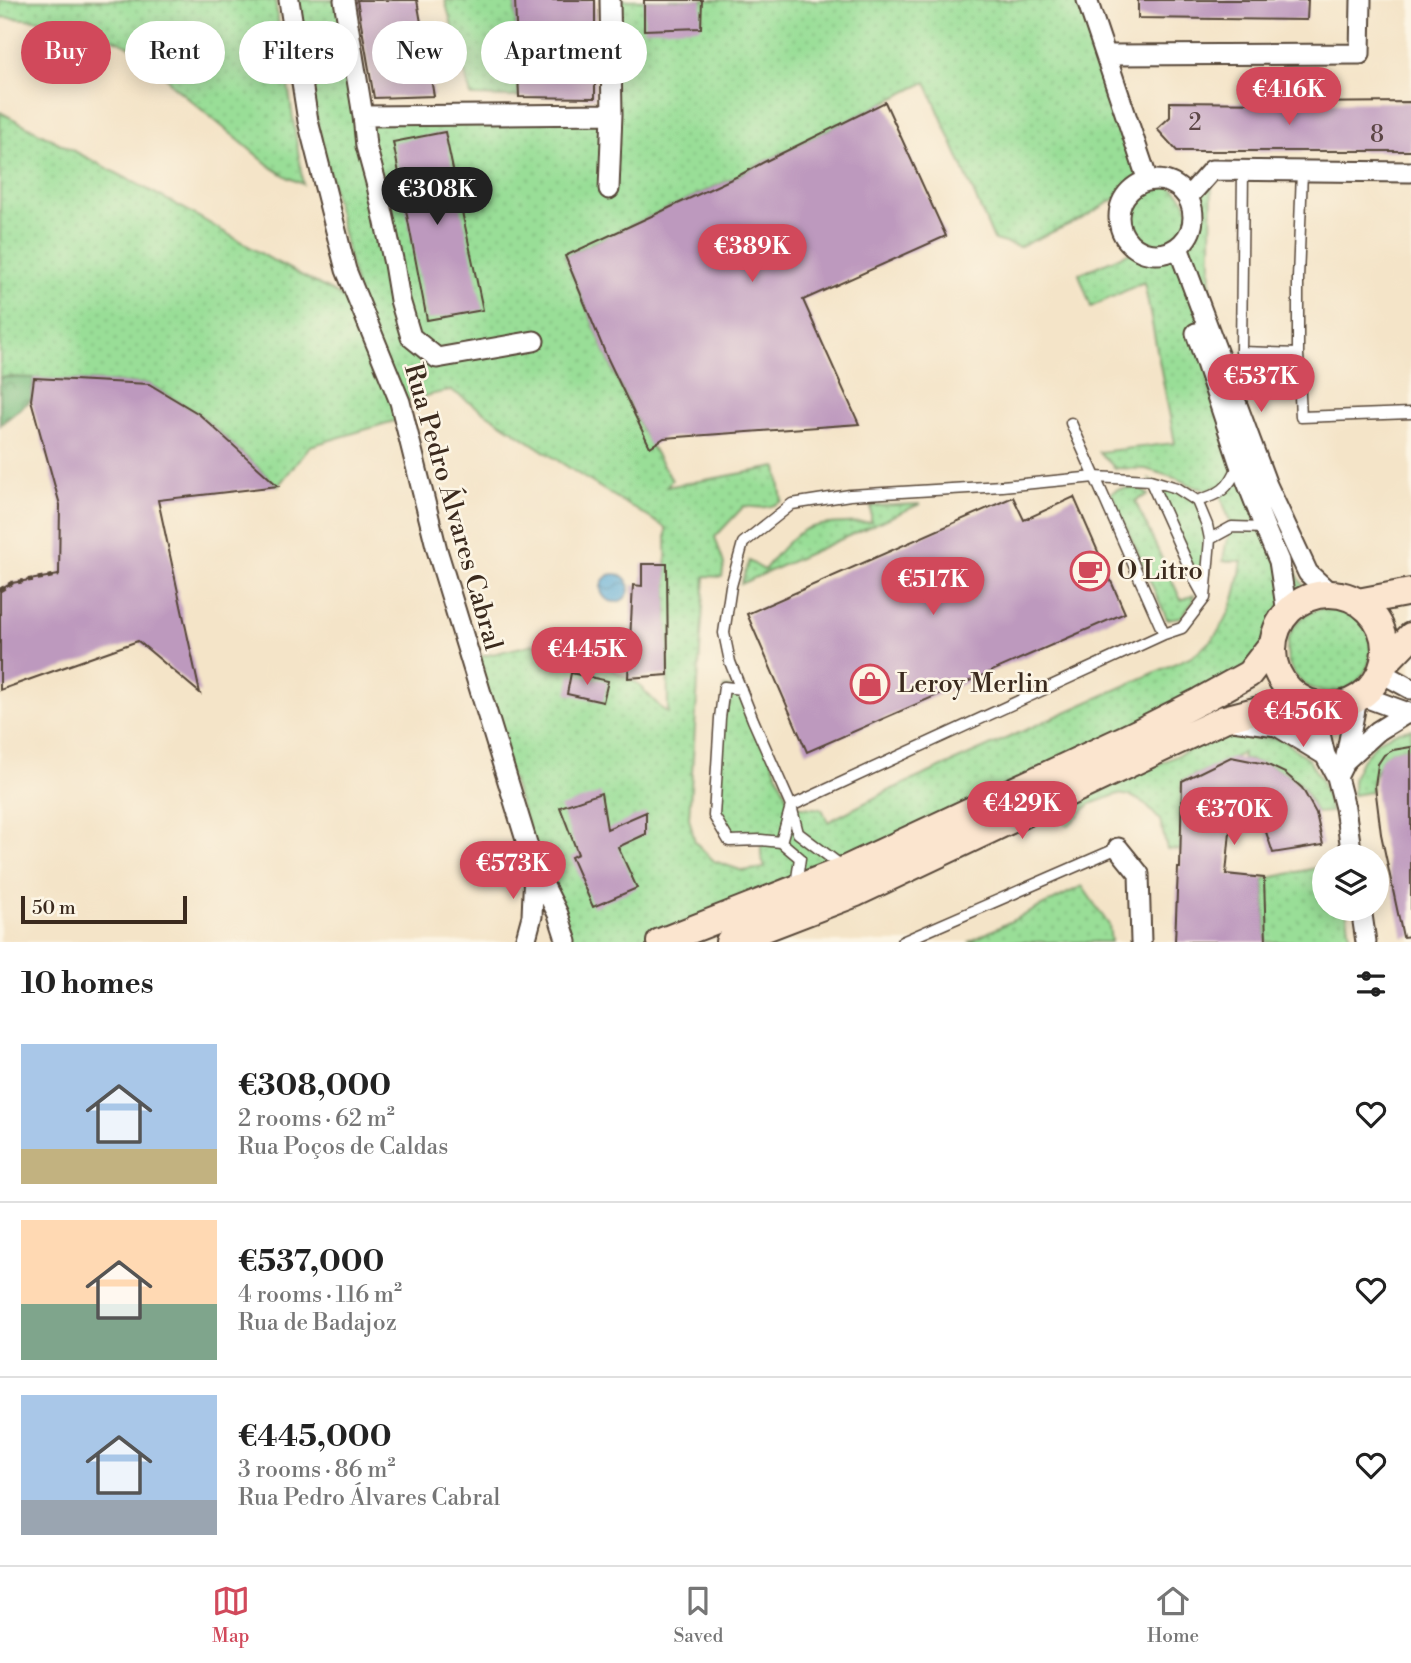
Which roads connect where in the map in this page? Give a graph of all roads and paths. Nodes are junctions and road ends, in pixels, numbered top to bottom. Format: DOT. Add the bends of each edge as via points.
graph roads {
  1 [pos="289,0"];
  2 [pos="344,0"];
  3 [pos="610,0"];
  4 [pos="1087,0"];
  5 [pos="1361,0"];
  6 [pos="1107,55"];
  7 [pos="612,114"];
  8 [pos="363,116"];
  9 [pos="1243,170"];
  10 [pos="1302,171"];
  11 [pos="1411,172"];
  12 [pos="1148,181"];
  13 [pos="609,189"];
  14 [pos="1188,197"];
  15 [pos="1173,250"];
  16 [pos="534,341"];
  17 [pos="1298,354"];
  18 [pos="1411,414"];
  19 [pos="1071,423"];
  20 [pos="1239,462"];
  21 [pos="1095,477"];
  22 [pos="1150,480"];
  23 [pos="1197,501"];
  24 [pos="1265,528"];
  25 [pos="1210,539"];
  26 [pos="59,575"];
  27 [pos="0,590"];
  28 [pos="1411,592"];
  29 [pos="1331,594"];
  30 [pos="1205,598"];
  31 [pos="1358,602"];
  32 [pos="1287,613"];
  33 [pos="1164,634"];
  34 [pos="1411,636"];
  35 [pos="1273,643"];
  36 [pos="1382,668"];
  37 [pos="741,689"];
  38 [pos="1411,689"];
  39 [pos="1359,697"];
  40 [pos="1310,703"];
  41 [pos="1409,714"];
  42 [pos="1224,719"];
  43 [pos="1325,755"];
  44 [pos="1341,769"];
  45 [pos="791,806"];
  46 [pos="781,842"];
  47 [pos="1350,844"];
  48 [pos="1118,848"];
  49 [pos="534,866"];
  50 [pos="846,869"];
  51 [pos="795,890"];
  52 [pos="1363,921"];
  53 [pos="525,942"];
  54 [pos="567,942"];
  55 [pos="660,942"];
  56 [pos="729,942"];
  57 [pos="902,942"];
  58 [pos="1141,942"];
  59 [pos="1366,942"];
  1 -- 49 [label="street, Rua Pedro Álvares Cabral" via="308,121 346,270 400,402 437,550"];
  2 -- 8 [label="street"];
  3 -- 7 [label="street"];
  4 -- 6 [label="street"];
  5 -- 6 [label="street" via="1360,54"];
  6 -- 12 [label="street"];
  7 -- 8 [label="street"];
  7 -- 13 [label="street"];
  8 -- 16 [label="street" via="411,337 437,358"];
  9 -- 10 [label="street"];
  9 -- 14 [label="street" via="1212,170"];
  9 -- 17 [label="lane" via="1241,352"];
  10 -- 11 [label="street"];
  10 -- 17 [label="lane"];
  12 -- 14 [label="street" via="1167,181"];
  12 -- 15 [label="street" via="1127,194 1119,224 1137,249 1158,254"];
  14 -- 15 [label="street" via="1193,223 1188,237"];
  15 -- 20 [label="street"];
  15 -- 29 [label="street" via="1307,573"];
  17 -- 18 [label="lane" via="1301,417"];
  19 -- 21 [label="lane"];
  20 -- 23 [label="lane" via="1232,480 1218,494"];
  20 -- 24 [label="street"];
  21 -- 22 [label="lane"];
  21 -- 33 [label="lane"];
  21 -- 37 [label="lane" via="850,495 792,504 743,543 730,586 724,633"];
  22 -- 23 [label="lane" via="1177,488"];
  22 -- 30 [label="lane"];
  23 -- 25 [label="lane"];
  24 -- 25 [label="lane" via="1232,527"];
  24 -- 32 [label="street" via="1282,568"];
  25 -- 30 [label="lane"];
  26 -- 27 [label="path" via="12,583"];
  28 -- 31 [label="main road"];
  29 -- 31 [label="main road"];
  29 -- 32 [label="main road" via="1305,600"];
  30 -- 33 [label="lane" via="1182,628"];
  31 -- 36 [label="main road" via="1375,618 1384,636"];
  32 -- 35 [label="main road"];
  33 -- 45 [label="lane"];
  34 -- 36 [label="main road"];
  35 -- 40 [label="main road" via="1279,675 1294,694"];
  35 -- 50 [label="main road" via="1249,674 1200,701"];
  36 -- 38 [label="street"];
  36 -- 39 [label="main road" via="1371,688"];
  37 -- 45 [label="lane"];
  37 -- 46 [label="lane" via="724,687 714,816 729,841"];
  39 -- 40 [label="main road" via="1343,705"];
  39 -- 41 [label="street"];
  39 -- 44 [label="street"];
  40 -- 42 [label="main road" via="1286,703"];
  40 -- 43 [label="street"];
  41 -- 44 [label="street" via="1378,731"];
  42 -- 43 [label="street" via="1277,726"];
  42 -- 56 [label="main road" via="856,893"];
  43 -- 44 [label="street"];
  44 -- 47 [label="street"];
  45 -- 46 [label="lane"];
  45 -- 50 [label="lane" via="798,833"];
  46 -- 51 [label="lane" via="800,858"];
  48 -- 57 [label="lane"];
  48 -- 58 [label="street" via="1139,874"];
  49 -- 53 [label="street" via="532,916"];
  49 -- 54 [label="street"];
  50 -- 51 [label="main road"];
  51 -- 55 [label="main road"];
  52 -- 59 [label="street"];
}
